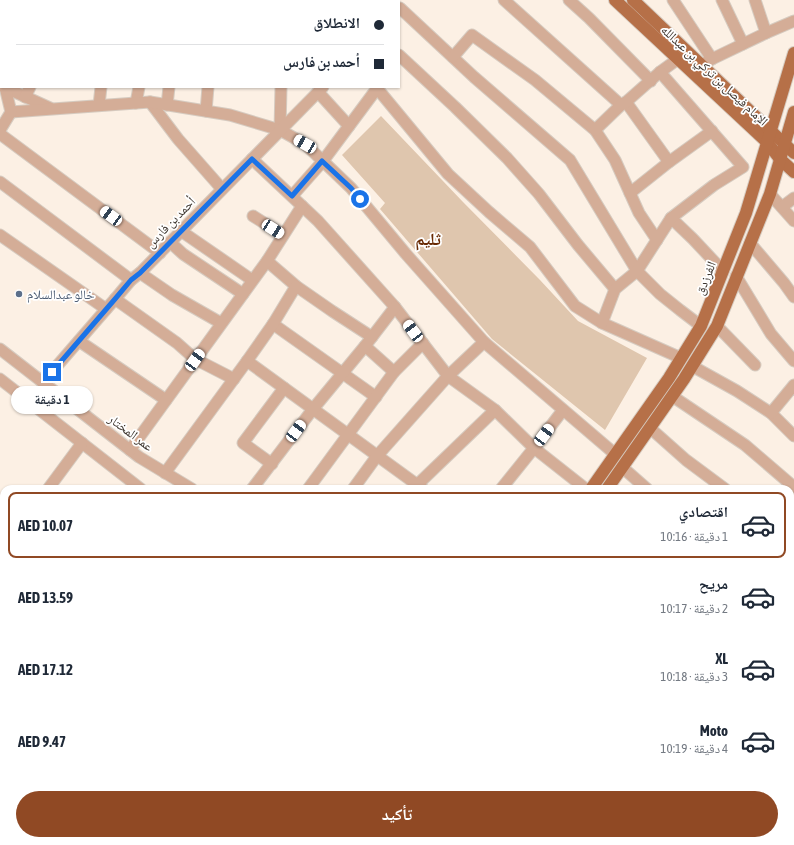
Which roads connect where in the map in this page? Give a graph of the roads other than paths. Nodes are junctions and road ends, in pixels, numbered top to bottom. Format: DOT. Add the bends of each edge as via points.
graph roads {
  1 [pos="504,0"];
  2 [pos="569,0"];
  3 [pos="615,0"];
  4 [pos="632,0"];
  5 [pos="673,0"];
  6 [pos="722,0"];
  7 [pos="755,0"];
  8 [pos="402,5"];
  9 [pos="794,21"];
  10 [pos="766,33"];
  11 [pos="743,44"];
  12 [pos="794,53"];
  13 [pos="400,57"];
  14 [pos="452,57"];
  15 [pos="678,59"];
  16 [pos="707,62"];
  17 [pos="660,72"];
  18 [pos="651,81"];
  19 [pos="4,88"];
  20 [pos="9,88"];
  21 [pos="100,88"];
  22 [pos="139,88"];
  23 [pos="169,88"];
  24 [pos="208,88"];
  25 [pos="281,88"];
  26 [pos="376,88"];
  27 [pos="378,88"];
  28 [pos="320,90"];
  29 [pos="27,92"];
  30 [pos="150,102"];
  31 [pos="136,103"];
  32 [pos="167,104"];
  33 [pos="623,104"];
  34 [pos="99,105"];
  35 [pos="51,109"];
  36 [pos="206,111"];
  37 [pos="11,112"];
  38 [pos="794,112"];
  39 [pos="349,126"];
  40 [pos="0,130"];
  41 [pos="280,130"];
  42 [pos="595,130"];
  43 [pos="771,130"];
  44 [pos="712,131"];
  45 [pos="0,134"];
  46 [pos="767,142"];
  47 [pos="785,144"];
  48 [pos="794,152"];
  49 [pos="252,159"];
  50 [pos="780,159"];
  51 [pos="322,161"];
  52 [pos="669,162"];
  53 [pos="794,172"];
  54 [pos="0,182"];
  55 [pos="222,189"];
  56 [pos="630,194"];
  57 [pos="770,194"];
  58 [pos="292,196"];
  59 [pos="794,198"];
  60 [pos="302,206"];
  61 [pos="782,207"];
  62 [pos="253,216"];
  63 [pos="671,218"];
  64 [pos="794,221"];
  65 [pos="181,231"];
  66 [pos="283,235"];
  67 [pos="1,238"];
  68 [pos="657,240"];
  69 [pos="170,242"];
  70 [pos="750,243"];
  71 [pos="160,253"];
  72 [pos="267,260"];
  73 [pos="637,271"];
  74 [pos="723,271"];
  75 [pos="736,276"];
  76 [pos="135,277"];
  77 [pos="252,280"];
  78 [pos="296,286"];
  79 [pos="615,289"];
  80 [pos="242,294"];
  81 [pos="794,297"];
  82 [pos="115,299"];
  83 [pos="395,307"];
  84 [pos="106,309"];
  85 [pos="221,323"];
  86 [pos="602,323"];
  87 [pos="273,324"];
  88 [pos="701,326"];
  89 [pos="716,326"];
  90 [pos="79,341"];
  91 [pos="369,341"];
  92 [pos="484,342"];
  93 [pos="422,343"];
  94 [pos="0,349"];
  95 [pos="681,358"];
  96 [pos="195,360"];
  97 [pos="247,361"];
  98 [pos="794,361"];
  99 [pos="755,365"];
  100 [pos="692,366"];
  101 [pos="394,372"];
  102 [pos="343,373"];
  103 [pos="448,376"];
  104 [pos="0,379"];
  105 [pos="234,379"];
  106 [pos="42,382"];
  107 [pos="794,385"];
  108 [pos="284,388"];
  109 [pos="672,396"];
  110 [pos="376,397"];
  111 [pos="166,400"];
  112 [pos="313,409"];
  113 [pos="494,410"];
  114 [pos="562,410"];
  115 [pos="770,413"];
  116 [pos="650,428"];
  117 [pos="348,435"];
  118 [pos="794,436"];
  119 [pos="82,443"];
  120 [pos="534,448"];
  121 [pos="130,450"];
  122 [pos="615,454"];
  123 [pos="377,456"];
  124 [pos="272,464"];
  125 [pos="622,467"];
  126 [pos="165,473"];
  127 [pos="51,485"];
  128 [pos="135,485"];
  129 [pos="185,485"];
  130 [pos="255,485"];
  131 [pos="311,485"];
  132 [pos="356,485"];
  133 [pos="417,485"];
  134 [pos="422,485"];
  135 [pos="505,485"];
  136 [pos="581,485"];
  137 [pos="594,485"];
  138 [pos="611,485"];
  139 [pos="642,485"];
  140 [pos="720,485"];
  141 [pos="792,485"];
  1 -- 33 [label="street"];
  2 -- 18 [label="street"];
  3 -- 15 [label="main road, الإمام فيصل بن تركي بن عبدالله"];
  4 -- 16 [label="main road, الإمام فيصل بن تركي بن عبدالله"];
  5 -- 16 [label="street"];
  6 -- 11 [label="street"];
  7 -- 10 [label="street"];
  8 -- 14 [label="street"];
  9 -- 10 [label="street"];
  10 -- 11 [label="street"];
  11 -- 16 [label="street"];
  12 -- 43 [label="main road, الفرزدق"];
  13 -- 79 [label="street" via="507,158"];
  14 -- 42 [label="street" via="472,35 535,80"];
  14 -- 73 [label="street" via="570,160"];
  15 -- 17 [label="street"];
  15 -- 46 [label="main road, الإمام فيصل بن تركي بن عبدالله"];
  16 -- 43 [label="main road, الإمام فيصل بن تركي بن عبدالله"];
  17 -- 18 [label="street"];
  17 -- 44 [label="street"];
  18 -- 33 [label="street"];
  19 -- 37 [label="street"];
  20 -- 29 [label="street"];
  21 -- 34 [label="street"];
  22 -- 31 [label="street"];
  23 -- 32 [label="street"];
  24 -- 36 [label="street"];
  25 -- 41 [label="street"];
  26 -- 39 [label="street"];
  27 -- 86 [label="street" via="448,174 530,247 575,306"];
  28 -- 39 [label="street"];
  28 -- 41 [label="street, أحمد بن فارس"];
  29 -- 35 [label="street"];
  30 -- 31 [label="street"];
  30 -- 32 [label="street"];
  30 -- 55 [label="street" via="178,139"];
  31 -- 34 [label="street"];
  32 -- 36 [label="street"];
  33 -- 42 [label="street"];
  33 -- 52 [label="street"];
  34 -- 35 [label="street"];
  35 -- 37 [label="street"];
  36 -- 41 [label="street" via="230,115"];
  37 -- 40 [label="street"];
  38 -- 47 [label="main road"];
  39 -- 51 [label="street"];
  41 -- 49 [label="street, أحمد بن فارس"];
  41 -- 51 [label="street" via="305,144"];
  42 -- 56 [label="street" via="615,160"];
  43 -- 46 [label="main road, الفرزدق"];
  43 -- 47 [label="main road, الإمام فيصل بن تركي بن عبدالله"];
  44 -- 52 [label="street"];
  44 -- 63 [label="street" via="743,167"];
  45 -- 71 [label="street"];
  46 -- 50 [label="main road, الإمام فيصل بن تركي بن عبدالله"];
  46 -- 74 [label="main road, الفرزدق" via="746,213"];
  47 -- 48 [label="main road, الإمام فيصل بن تركي بن عبدالله"];
  47 -- 50 [label="main road"];
  49 -- 55 [label="street, أحمد بن فارس"];
  49 -- 58 [label="street"];
  50 -- 53 [label="main road, الإمام فيصل بن تركي بن عبدالله"];
  50 -- 57 [label="main road"];
  51 -- 58 [label="street"];
  51 -- 92 [label="street" via="351,188"];
  52 -- 56 [label="street"];
  54 -- 76 [label="street"];
  55 -- 65 [label="street, أحمد بن فارس"];
  56 -- 68 [label="street"];
  57 -- 61 [label="street"];
  57 -- 70 [label="main road"];
  58 -- 60 [label="street"];
  59 -- 61 [label="street"];
  60 -- 66 [label="street"];
  60 -- 83 [label="street"];
  61 -- 64 [label="street"];
  62 -- 66 [label="street"];
  63 -- 68 [label="street"];
  63 -- 74 [label="street"];
  65 -- 69 [label="street, أحمد بن فارس"];
  65 -- 77 [label="street"];
  66 -- 72 [label="street"];
  67 -- 84 [label="street"];
  68 -- 73 [label="street"];
  69 -- 71 [label="street, أحمد بن فارس"];
  69 -- 80 [label="street" via="183,254"];
  70 -- 75 [label="main road"];
  70 -- 81 [label="street"];
  71 -- 76 [label="street, أحمد بن فارس"];
  72 -- 77 [label="street"];
  72 -- 78 [label="street"];
  73 -- 79 [label="street"];
  73 -- 88 [label="street" via="660,294"];
  74 -- 88 [label="main road, الفرزدق"];
  75 -- 89 [label="main road"];
  75 -- 98 [label="street" via="771,334"];
  76 -- 82 [label="street, أحمد بن فارس"];
  76 -- 85 [label="street"];
  77 -- 80 [label="street"];
  78 -- 87 [label="street"];
  78 -- 91 [label="street"];
  79 -- 86 [label="street"];
  80 -- 85 [label="street"];
  82 -- 84 [label="street, أحمد بن فارس"];
  82 -- 96 [label="street" via="178,343"];
  83 -- 91 [label="street"];
  83 -- 93 [label="street"];
  84 -- 90 [label="street, أحمد بن فارس"];
  85 -- 96 [label="street"];
  86 -- 95 [label="street"];
  87 -- 97 [label="street"];
  87 -- 102 [label="street"];
  88 -- 95 [label="main road, الفرزدق"];
  89 -- 99 [label="street"];
  89 -- 100 [label="main road"];
  90 -- 106 [label="street, أحمد بن فارس"];
  90 -- 111 [label="street"];
  91 -- 101 [label="street"];
  91 -- 102 [label="street"];
  92 -- 103 [label="street"];
  92 -- 114 [label="street"];
  93 -- 101 [label="street"];
  93 -- 103 [label="street"];
  94 -- 106 [label="street, عمر المختار"];
  95 -- 122 [label="main road, الفرزدق"];
  96 -- 105 [label="street"];
  96 -- 111 [label="street"];
  97 -- 105 [label="street"];
  97 -- 108 [label="street"];
  100 -- 109 [label="main road"];
  100 -- 115 [label="street"];
  101 -- 110 [label="street"];
  102 -- 110 [label="street"];
  102 -- 112 [label="street"];
  103 -- 113 [label="street"];
  103 -- 123 [label="street"];
  104 -- 119 [label="street"];
  105 -- 126 [label="street"];
  106 -- 121 [label="street, عمر المختار"];
  107 -- 115 [label="street"];
  108 -- 112 [label="street"];
  108 -- 124 [label="street" via="243,443"];
  109 -- 116 [label="main road"];
  109 -- 141 [label="street" via="745,445"];
  110 -- 117 [label="street"];
  111 -- 121 [label="street"];
  112 -- 117 [label="street"];
  112 -- 124 [label="street"];
  113 -- 120 [label="street"];
  113 -- 134 [label="street"];
  114 -- 120 [label="street"];
  114 -- 122 [label="street"];
  115 -- 118 [label="street"];
  116 -- 125 [label="main road"];
  116 -- 140 [label="street"];
  117 -- 123 [label="street"];
  117 -- 131 [label="street"];
  119 -- 127 [label="street"];
  119 -- 128 [label="street"];
  120 -- 135 [label="street"];
  120 -- 136 [label="street"];
  121 -- 126 [label="street, عمر المختار"];
  122 -- 137 [label="main road, الفرزدق"];
  123 -- 132 [label="street"];
  123 -- 133 [label="street"];
  124 -- 130 [label="street"];
  125 -- 138 [label="main road"];
  125 -- 139 [label="street"];
  126 -- 129 [label="street, عمر المختار"];
}
